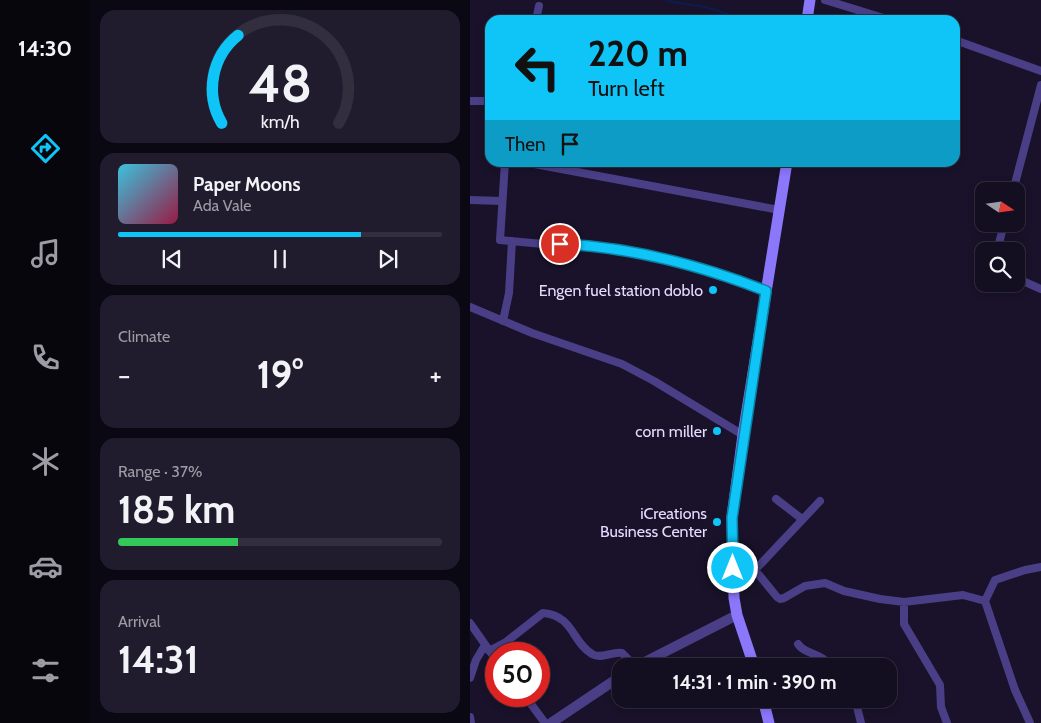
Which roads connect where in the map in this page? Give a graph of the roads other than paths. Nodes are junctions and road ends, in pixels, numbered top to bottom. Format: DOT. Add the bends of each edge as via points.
graph roads {
  1 [pos="810,0"];
  2 [pos="825,0"];
  3 [pos="539,6"];
  4 [pos="537,15"];
  5 [pos="808,15"];
  6 [pos="874,15"];
  7 [pos="960,42"];
  8 [pos="1041,71"];
  9 [pos="1041,85"];
  10 [pos="470,101"];
  11 [pos="485,101"];
  12 [pos="505,167"];
  13 [pos="551,167"];
  14 [pos="786,167"];
  15 [pos="1015,182"];
  16 [pos="470,200"];
  17 [pos="502,201"];
  18 [pos="779,210"];
  19 [pos="512,241"];
  20 [pos="1025,282"];
  21 [pos="1041,289"];
  22 [pos="766,291"];
  23 [pos="470,307"];
  24 [pos="503,321"];
  25 [pos="743,434"];
  26 [pos="776,499"];
  27 [pos="820,501"];
  28 [pos="802,519"];
  29 [pos="1041,567"];
  30 [pos="755,570"];
  31 [pos="732,580"];
  32 [pos="985,601"];
  33 [pos="904,602"];
  34 [pos="737,615"];
  35 [pos="470,623"];
  36 [pos="506,642"];
  37 [pos="798,644"];
  38 [pos="485,645"];
  39 [pos="485,650"];
  40 [pos="627,658"];
  41 [pos="652,658"];
  42 [pos="751,658"];
  43 [pos="824,658"];
  44 [pos="470,678"];
  45 [pos="612,682"];
  46 [pos="533,707"];
  47 [pos="765,708"];
  48 [pos="857,708"];
  49 [pos="470,717"];
  50 [pos="471,723"];
  51 [pos="545,723"];
  52 [pos="551,723"];
  53 [pos="769,723"];
  54 [pos="861,723"];
  55 [pos="946,723"];
  56 [pos="1030,723"];
  1 -- 5 [label="main road"];
  2 -- 6 [label="street"];
  3 -- 4 [label="street"];
  7 -- 8 [label="street"];
  9 -- 15 [label="street"];
  10 -- 11 [label="street"];
  12 -- 17 [label="street"];
  13 -- 18 [label="street"];
  14 -- 18 [label="main road"];
  16 -- 17 [label="street"];
  17 -- 19 [label="street" via="500,240"];
  18 -- 22 [label="main road"];
  19 -- 22 [label="street" via="574,244 648,255 693,265"];
  19 -- 24 [label="street" via="509,294"];
  20 -- 21 [label="street"];
  22 -- 25 [label="main road"];
  23 -- 24 [label="street"];
  24 -- 25 [label="street" via="622,364"];
  25 -- 31 [label="main road" via="732,518"];
  26 -- 28 [label="street"];
  27 -- 28 [label="street"];
  28 -- 30 [label="street"];
  29 -- 32 [label="street" via="995,580"];
  30 -- 31 [label="street"];
  30 -- 33 [label="street" via="780,599 805,586 825,583 844,591"];
  31 -- 34 [label="main road"];
  32 -- 33 [label="street" via="964,595"];
  32 -- 56 [label="street" via="1015,690"];
  33 -- 55 [label="street" via="904,624 940,685"];
  34 -- 41 [label="street"];
  34 -- 42 [label="main road"];
  35 -- 38 [label="street"];
  36 -- 40 [label="street" via="543,613 552,614 561,618 592,654 622,653"];
  37 -- 43 [label="street" via="801,649"];
  39 -- 44 [label="street" via="476,660"];
  45 -- 52 [label="street"];
  46 -- 51 [label="street"];
  47 -- 53 [label="main road"];
  48 -- 54 [label="street"];
  49 -- 50 [label="street"];
}
